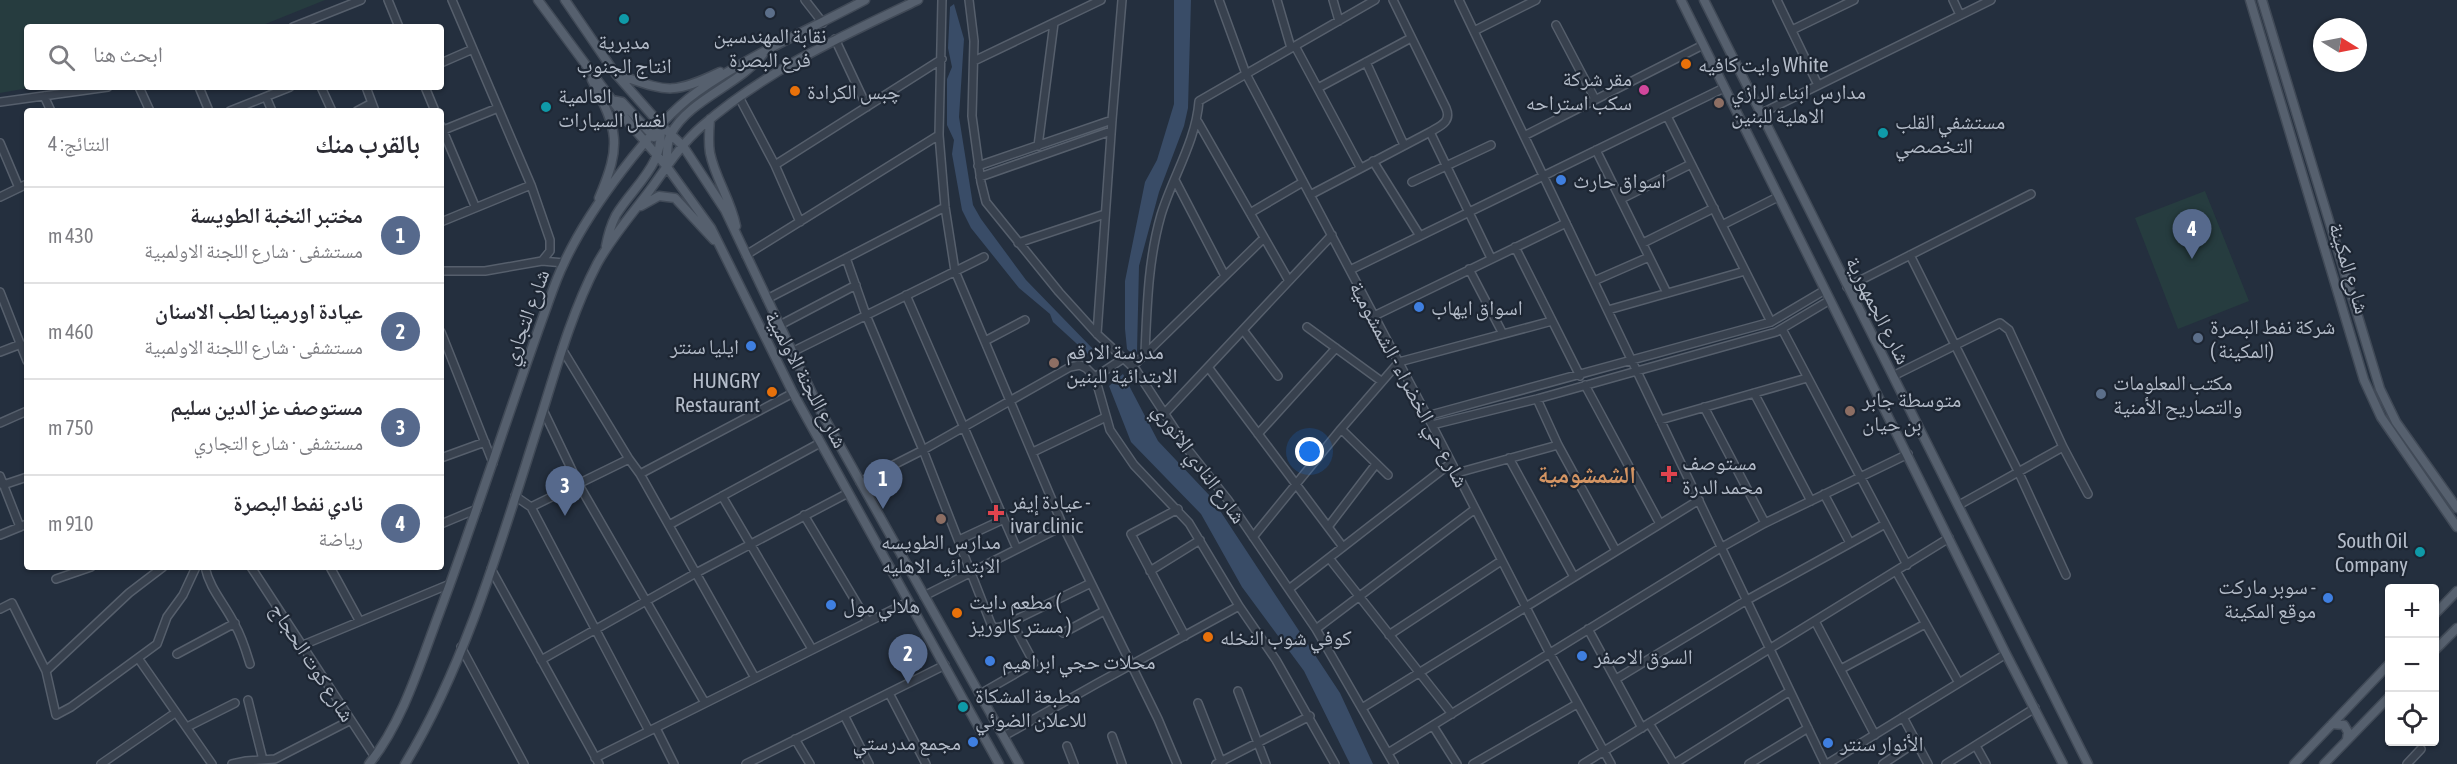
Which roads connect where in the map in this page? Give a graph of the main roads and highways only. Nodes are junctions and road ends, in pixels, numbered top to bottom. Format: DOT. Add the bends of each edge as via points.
graph roads {
  1 [pos="538,0"];
  2 [pos="565,0"];
  3 [pos="863,0"];
  4 [pos="918,0"];
  5 [pos="1681,0"];
  6 [pos="2250,0"];
  7 [pos="2262,0"];
  8 [pos="1707,1"];
  9 [pos="765,50"];
  10 [pos="582,61"];
  11 [pos="745,62"];
  12 [pos="615,74"];
  13 [pos="612,100"];
  14 [pos="710,119"];
  15 [pos="660,124"];
  16 [pos="671,134"];
  17 [pos="651,135"];
  18 [pos="645,143"];
  19 [pos="665,143"];
  20 [pos="683,146"];
  21 [pos="658,156"];
  22 [pos="667,167"];
  23 [pos="2318,186"];
  24 [pos="2308,190"];
  25 [pos="635,209"];
  26 [pos="594,212"];
  27 [pos="738,238"];
  28 [pos="606,248"];
  29 [pos="723,251"];
  30 [pos="2457,508"];
  31 [pos="2457,527"];
  32 [pos="2457,591"];
  33 [pos="2439,610"];
  34 [pos="2457,628"];
  35 [pos="2439,646"];
  36 [pos="2385,668"];
  37 [pos="2385,701"];
  38 [pos="2332,724"];
  39 [pos="2347,740"];
  40 [pos="372,761"];
  41 [pos="2328,763"];
  42 [pos="405,764"];
  43 [pos="999,764"];
  44 [pos="1019,764"];
  45 [pos="2063,764"];
  46 [pos="2088,764"];
  47 [pos="2294,764"];
  1 -- 10 [label="main road"];
  2 -- 12 [label="main road, شارع اللجنة الاولمبية"];
  3 -- 9 [label="main road, شارع التجاري"];
  4 -- 14 [label="main road" via="791,63"];
  5 -- 45 [label="main road, شارع الجمهورية"];
  6 -- 24 [label="main road, شارع المكينة"];
  7 -- 23 [label="main road, شارع المكينة"];
  8 -- 46 [label="main road, شارع الجمهورية"];
  9 -- 11 [label="main road, شارع التجاري"];
  9 -- 16 [label="main road" via="754,64 710,95"];
  10 -- 13 [label="main road, شارع اللجنة الاولمبية"];
  10 -- 26 [label="main road" via="608,112 615,140 611,170"];
  11 -- 12 [label="main road" via="677,89"];
  11 -- 15 [label="main road, شارع التجاري" via="695,94"];
  12 -- 15 [label="main road, شارع اللجنة الاولمبية"];
  13 -- 17 [label="main road" via="622,102"];
  13 -- 18 [label="main road, شارع اللجنة الاولمبية"];
  14 -- 20 [label="main road"];
  14 -- 27 [label="main road" via="710,155 733,209"];
  15 -- 16 [label="main road, شارع اللجنة الاولمبية"];
  15 -- 17 [label="main road, شارع التجاري"];
  15 -- 19 [label="main road"];
  16 -- 19 [label="main road"];
  16 -- 20 [label="main road, شارع اللجنة الاولمبية"];
  17 -- 18 [label="main road, شارع التجاري"];
  17 -- 19 [label="main road"];
  18 -- 21 [label="main road, شارع اللجنة الاولمبية"];
  18 -- 26 [label="main road, شارع التجاري"];
  19 -- 20 [label="main road"];
  19 -- 21 [label="main road"];
  19 -- 22 [label="main road"];
  20 -- 22 [label="main road"];
  20 -- 27 [label="main road, شارع اللجنة الاولمبية" via="725,210"];
  21 -- 22 [label="main road, شارع اللجنة الاولمبية"];
  21 -- 28 [label="main road" via="615,216"];
  22 -- 25 [label="main road"];
  22 -- 29 [label="main road, شارع اللجنة الاولمبية"];
  23 -- 24 [label="main road"];
  23 -- 30 [label="main road, شارع المكينة" via="2380,389 2397,422"];
  24 -- 31 [label="main road, شارع المكينة" via="2372,399"];
  25 -- 28 [label="main road"];
  25 -- 29 [label="main road" via="658,196 675,198"];
  26 -- 40 [label="main road, شارع التجاري" via="564,263 541,322 416,676"];
  27 -- 44 [label="main road, شارع اللجنة الاولمبية" via="821,412"];
  28 -- 42 [label="main road" via="580,300 491,569 461,647 440,698"];
  29 -- 43 [label="main road, شارع اللجنة الاولمبية" via="793,393"];
  32 -- 33 [label="main road"];
  34 -- 35 [label="main road"];
  36 -- 38 [label="main road"];
  37 -- 39 [label="main road"];
  38 -- 39 [label="main road" via="2344,725"];
  38 -- 47 [label="main road"];
  39 -- 41 [label="main road"];
}
